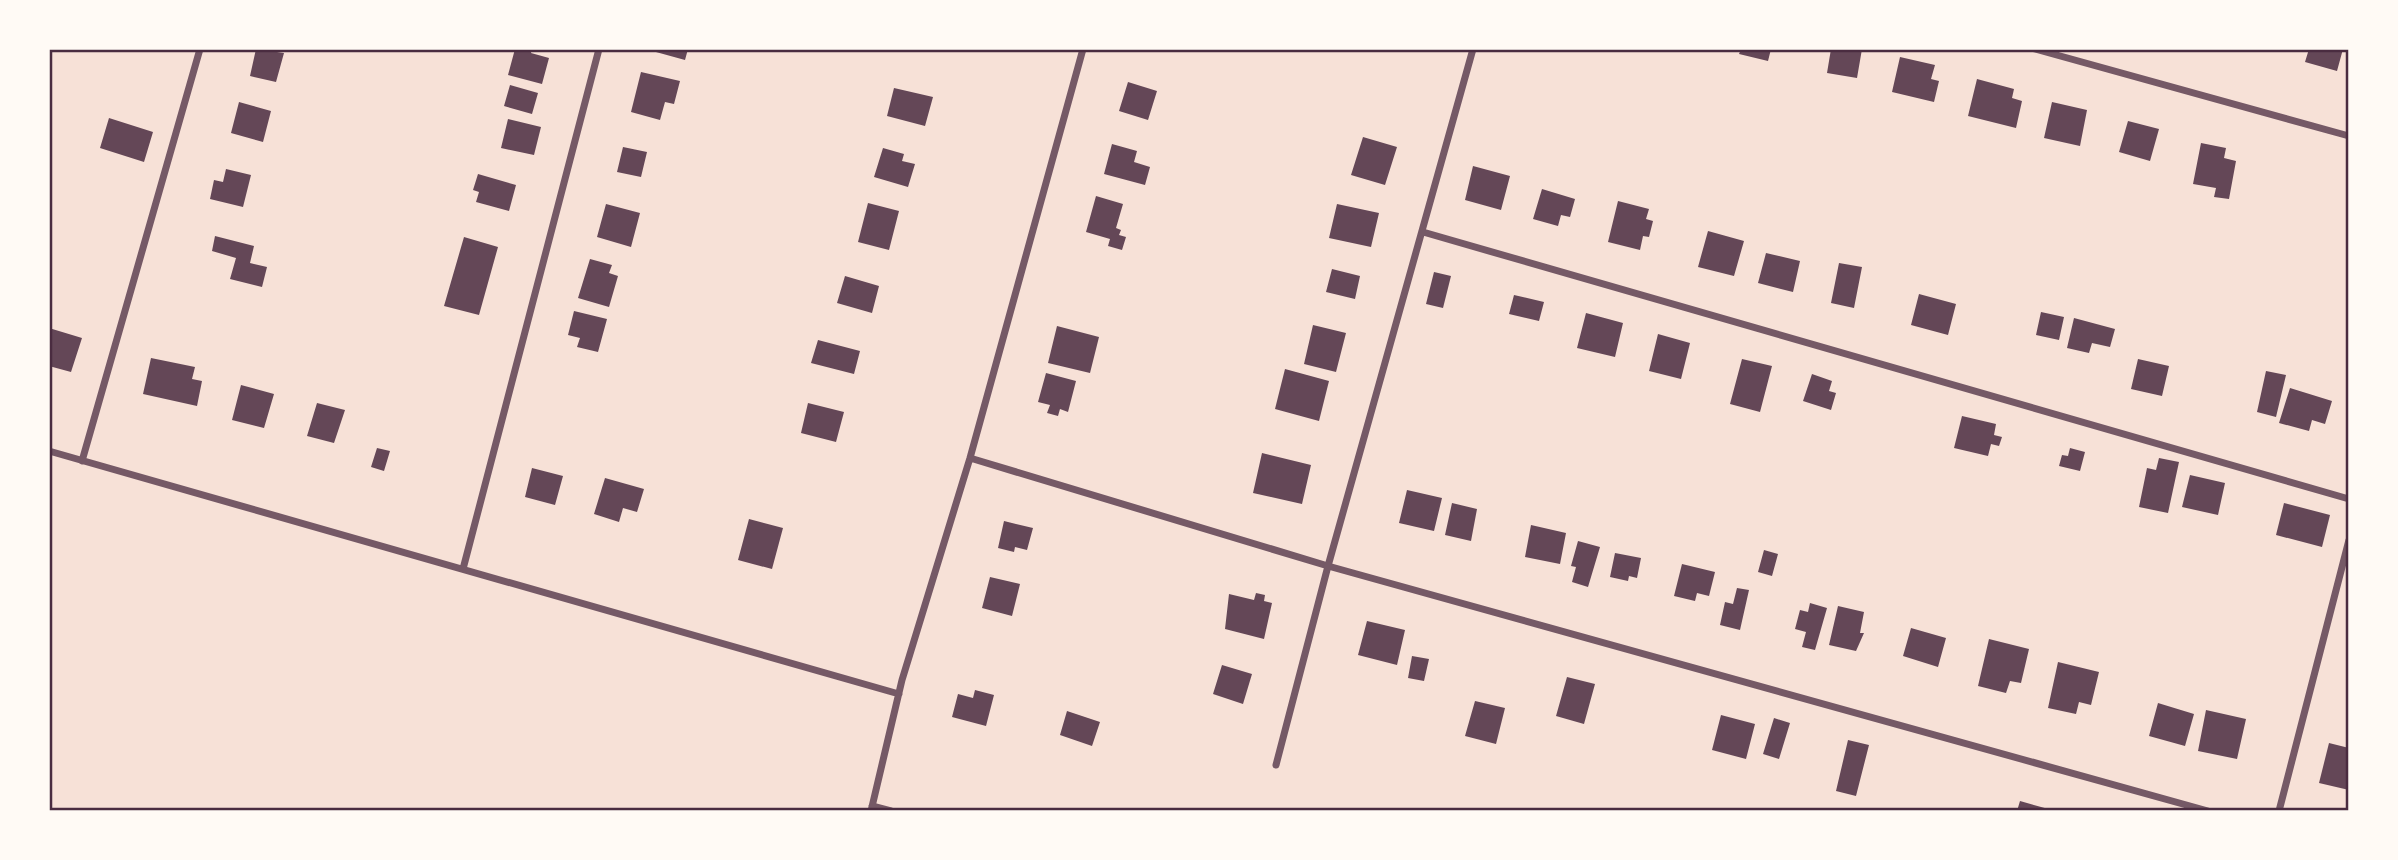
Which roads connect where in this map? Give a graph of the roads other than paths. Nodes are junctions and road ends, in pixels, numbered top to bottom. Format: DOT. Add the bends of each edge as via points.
graph roads {
  1 [pos="200,49"];
  2 [pos="599,49"];
  3 [pos="1083,49"];
  4 [pos="1473,49"];
  5 [pos="2035,49"];
  6 [pos="2349,136"];
  7 [pos="1423,232"];
  8 [pos="49,451"];
  9 [pos="970,458"];
  10 [pos="82,461"];
  11 [pos="2349,499"];
  12 [pos="2349,540"];
  13 [pos="1328,566"];
  14 [pos="463,569"];
  15 [pos="898,694"];
  16 [pos="1276,765"];
  17 [pos="872,808"];
  18 [pos="891,811"];
  19 [pos="2208,811"];
  20 [pos="2279,811"];
  1 -- 10 [label="street"];
  2 -- 14 [label="street"];
  3 -- 9 [label="street"];
  4 -- 7 [label="street"];
  5 -- 6 [label="street"];
  7 -- 11 [label="street"];
  7 -- 13 [label="street"];
  8 -- 10 [label="street"];
  9 -- 13 [label="street"];
  9 -- 15 [label="street"];
  10 -- 14 [label="street"];
  12 -- 20 [label="street"];
  13 -- 16 [label="street"];
  13 -- 19 [label="street"];
  14 -- 15 [label="street"];
  15 -- 17 [label="street"];
  17 -- 18 [label="street"];
}
